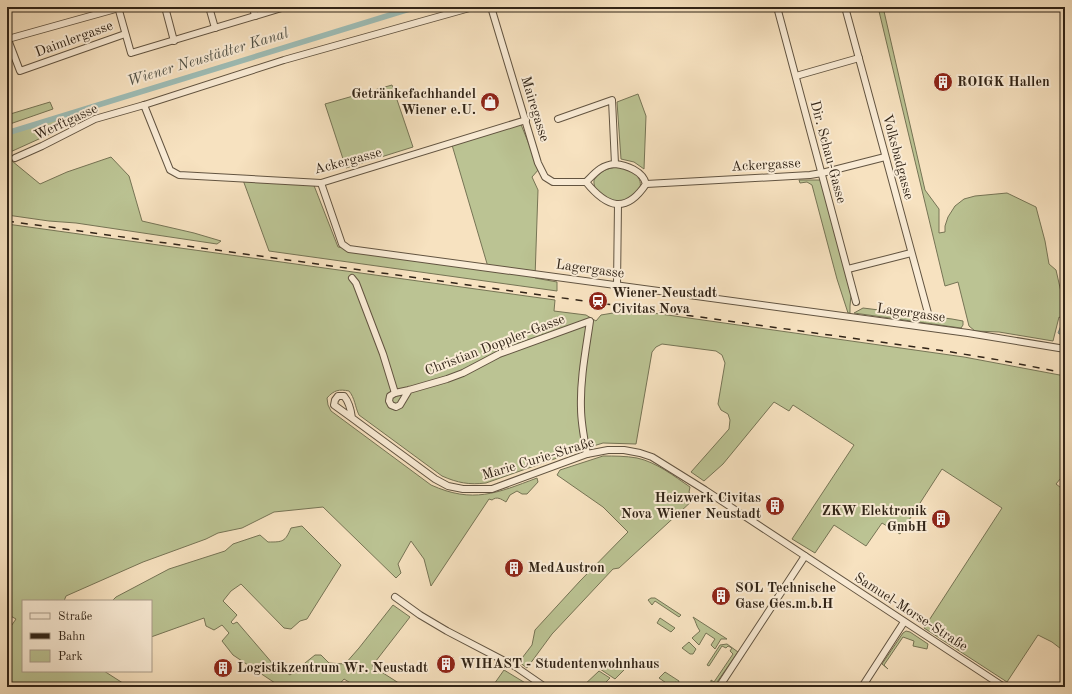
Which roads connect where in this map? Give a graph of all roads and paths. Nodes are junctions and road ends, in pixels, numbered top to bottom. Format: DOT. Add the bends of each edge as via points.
graph roads {
  1 [pos="165,7"];
  2 [pos="209,7"];
  3 [pos="253,7"];
  4 [pos="285,7"];
  5 [pos="473,7"];
  6 [pos="491,7"];
  7 [pos="777,7"];
  8 [pos="845,7"];
  9 [pos="118,8"];
  10 [pos="255,16"];
  11 [pos="215,28"];
  12 [pos="125,34"];
  13 [pos="7,38"];
  14 [pos="174,41"];
  15 [pos="859,58"];
  16 [pos="796,76"];
  17 [pos="144,105"];
  18 [pos="558,119"];
  19 [pos="526,120"];
  20 [pos="885,157"];
  21 [pos="15,158"];
  22 [pos="615,164"];
  23 [pos="822,173"];
  24 [pos="586,182"];
  25 [pos="321,184"];
  26 [pos="646,184"];
  27 [pos="618,204"];
  28 [pos="911,253"];
  29 [pos="848,269"];
  30 [pos="352,278"];
  31 [pos="617,285"];
  32 [pos="856,302"];
  33 [pos="928,313"];
  34 [pos="1065,349"];
  35 [pos="409,390"];
  36 [pos="395,393"];
  37 [pos="352,418"];
  38 [pos="587,454"];
  39 [pos="805,556"];
  40 [pos="395,597"];
  41 [pos="904,622"];
  42 [pos="545,687"];
  43 [pos="719,687"];
  44 [pos="862,687"];
  45 [pos="1004,687"];
  1 -- 14 [label="street"];
  2 -- 11 [label="street"];
  3 -- 10 [label="street"];
  4 -- 10 [label="street"];
  5 -- 17 [label="street, Werftgasse" via="284,60"];
  6 -- 19 [label="street, Mairegasse"];
  7 -- 16 [label="street, Dir. Schau-Gasse"];
  8 -- 15 [label="street, Volksbadgasse"];
  9 -- 12 [label="street"];
  9 -- 13 [label="street"];
  10 -- 11 [label="street"];
  11 -- 14 [label="street"];
  12 -- 13 [label="street, Daimlergasse" via="20,71"];
  12 -- 14 [label="street" via="131,53"];
  15 -- 16 [label="street"];
  15 -- 20 [label="street, Volksbadgasse"];
  16 -- 23 [label="street, Dir. Schau-Gasse"];
  17 -- 21 [label="street, Werftgasse" via="95,119"];
  17 -- 25 [label="street, Ackergasse" via="170,170 179,175"];
  18 -- 22 [label="street" via="612,100"];
  19 -- 24 [label="street, Mairegasse" via="538,163 545,177 553,182"];
  19 -- 25 [label="street, Ackergasse"];
  20 -- 23 [label="street, Ackergasse"];
  20 -- 28 [label="street, Volksbadgasse"];
  22 -- 24 [label="street" via="602,167"];
  22 -- 26 [label="street" via="633,168 646,180"];
  23 -- 26 [label="street, Ackergasse"];
  23 -- 29 [label="street, Dir. Schau-Gasse"];
  24 -- 27 [label="street" via="603,200"];
  25 -- 31 [label="street, Lagergasse" via="342,244 349,249"];
  26 -- 27 [label="street" via="630,202"];
  27 -- 31 [label="street"];
  28 -- 29 [label="street"];
  28 -- 33 [label="street, Volksbadgasse"];
  29 -- 32 [label="street, Dir. Schau-Gasse"];
  30 -- 36 [label="street" via="383,354"];
  31 -- 34 [label="street, Lagergasse" via="961,332"];
  35 -- 36 [label="street, Christian Doppler-Gasse"];
  35 -- 36 [label="street" via="396,407 389,401 390,396"];
  35 -- 38 [label="street, Christian Doppler-Gasse" via="463,373 498,354 590,321 581,407"];
  37 -- 38 [label="street, Marie Curie-Straße" via="434,479 448,486 463,489 492,488"];
  38 -- 39 [label="street, Marie Curie-Straße" via="624,450 640,453 661,462"];
  39 -- 41 [label="street, Samuel-Morse-Straße"];
  39 -- 43 [label="street"];
  40 -- 42 [label="street" via="420,615 497,656"];
  41 -- 44 [label="street"];
  41 -- 45 [label="street, Samuel-Morse-Straße"];
}
